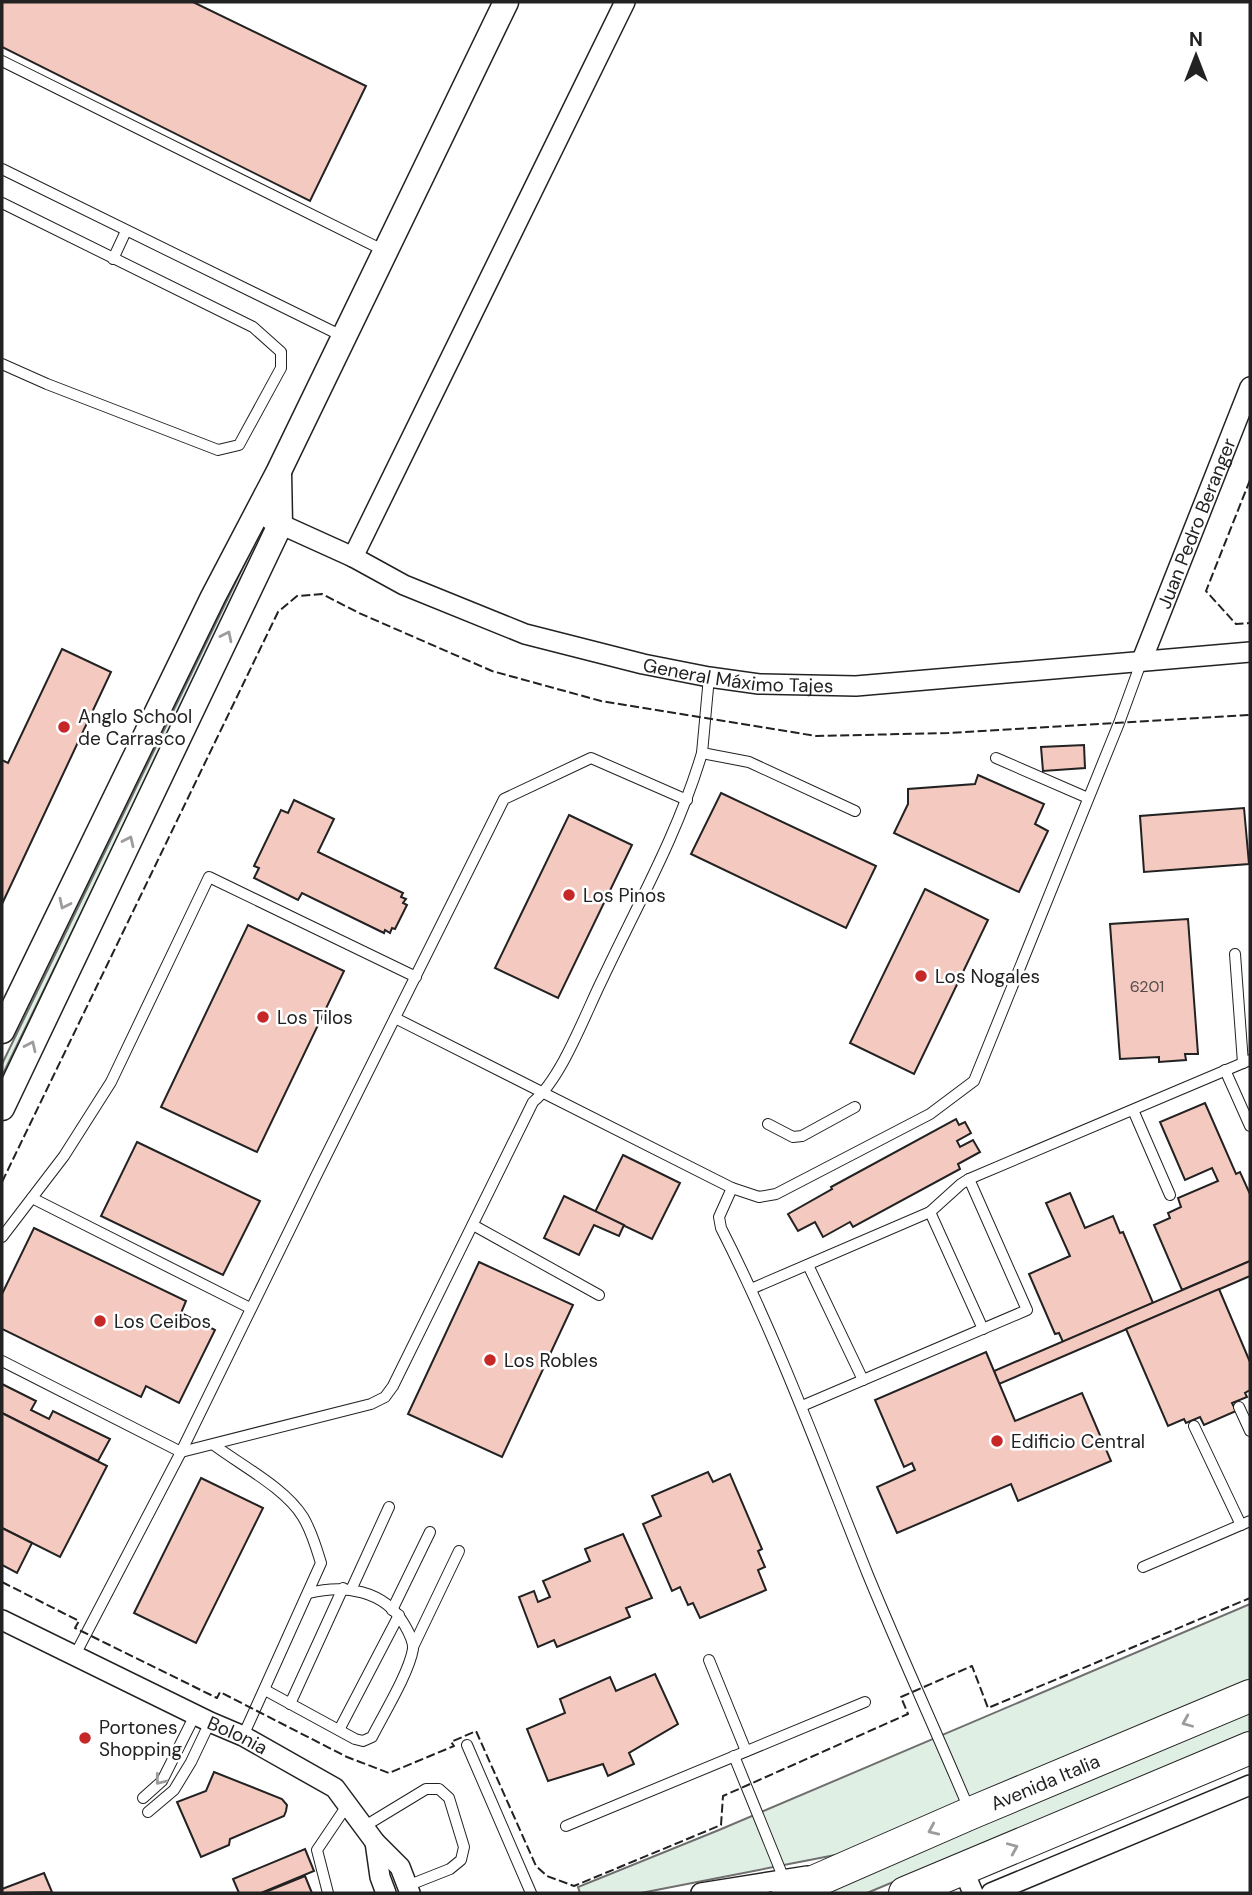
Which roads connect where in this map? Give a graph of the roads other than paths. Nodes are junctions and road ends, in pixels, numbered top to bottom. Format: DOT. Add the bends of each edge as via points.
graph roads {
  1 [pos="506,2"];
  2 [pos="625,2"];
  3 [pos="2,61"];
  4 [pos="2,169"];
  5 [pos="2,203"];
  6 [pos="126,231"];
  7 [pos="385,252"];
  8 [pos="113,259"];
  9 [pos="342,337"];
  10 [pos="2,364"];
  11 [pos="1250,387"];
  12 [pos="279,471"];
  13 [pos="256,513"];
  14 [pos="280,525"];
  15 [pos="354,557"];
  16 [pos="1250,652"];
  17 [pos="1142,660"];
  18 [pos="709,677"];
  19 [pos="702,753"];
  20 [pos="996,758"];
  21 [pos="1088,798"];
  22 [pos="687,800"];
  23 [pos="855,811"];
  24 [pos="1235,954"];
  25 [pos="416,977"];
  26 [pos="395,1018"];
  27 [pos="2,1031"];
  28 [pos="1246,1061"];
  29 [pos="1226,1070"];
  30 [pos="544,1093"];
  31 [pos="855,1107"];
  32 [pos="2,1108"];
  33 [pos="1133,1110"];
  34 [pos="768,1124"];
  35 [pos="1250,1126"];
  36 [pos="969,1180"];
  37 [pos="732,1188"];
  38 [pos="1170,1195"];
  39 [pos="32,1198"];
  40 [pos="930,1212"];
  41 [pos="473,1225"];
  42 [pos="2,1237"];
  43 [pos="808,1265"];
  44 [pos="751,1289"];
  45 [pos="599,1294"];
  46 [pos="250,1308"];
  47 [pos="983,1329"];
  48 [pos="2,1361"];
  49 [pos="863,1380"];
  50 [pos="802,1406"];
  51 [pos="1240,1407"];
  52 [pos="1194,1426"];
  53 [pos="1250,1431"];
  54 [pos="214,1445"];
  55 [pos="181,1452"];
  56 [pos="389,1507"];
  57 [pos="1246,1523"];
  58 [pos="430,1532"];
  59 [pos="459,1551"];
  60 [pos="1143,1567"];
  61 [pos="347,1589"];
  62 [pos="309,1593"];
  63 [pos="395,1612"];
  64 [pos="2,1620"];
  65 [pos="413,1647"];
  66 [pos="75,1655"];
  67 [pos="709,1660"];
  68 [pos="265,1690"];
  69 [pos="1250,1696"];
  70 [pos="865,1702"];
  71 [pos="290,1704"];
  72 [pos="202,1718"];
  73 [pos="338,1730"];
  74 [pos="243,1736"];
  75 [pos="467,1745"];
  76 [pos="1250,1748"];
  77 [pos="746,1751"];
  78 [pos="734,1756"];
  79 [pos="1250,1785"];
  80 [pos="143,1798"];
  81 [pos="348,1803"];
  82 [pos="148,1812"];
  83 [pos="971,1813"];
  84 [pos="566,1826"];
  85 [pos="370,1834"];
  86 [pos="968,1881"];
  87 [pos="786,1886"];
  88 [pos="409,1890"];
  89 [pos="328,1893"];
  90 [pos="386,1893"];
  91 [pos="531,1893"];
  92 [pos="701,1893"];
  93 [pos="905,1893"];
  94 [pos="991,1893"];
  1 -- 7 [label="street"];
  2 -- 15 [label="street"];
  3 -- 7 [label="lane"];
  4 -- 6 [label="lane"];
  5 -- 8 [label="lane"];
  6 -- 8 [label="lane"];
  6 -- 9 [label="lane"];
  7 -- 9 [label="street"];
  8 -- 10 [label="lane" via="253,327 281,352 281,368 239,445 218,450"];
  9 -- 12 [label="street"];
  11 -- 17 [label="street, Juan Pedro Beranger"];
  12 -- 13 [label="street"];
  12 -- 14 [label="street"];
  13 -- 14 [label="street, General Máximo Tajes"];
  13 -- 27 [label="street, one-way"];
  14 -- 15 [label="street, General Máximo Tajes"];
  32 -- 14 [label="street, one-way"];
  15 -- 18 [label="street, General Máximo Tajes" via="404,585 525,634"];
  16 -- 17 [label="street, General Máximo Tajes"];
  17 -- 18 [label="street, General Máximo Tajes" via="856,687 759,684"];
  17 -- 21 [label="lane"];
  18 -- 19 [label="lane"];
  19 -- 22 [label="lane"];
  19 -- 23 [label="lane" via="749,762"];
  20 -- 21 [label="lane"];
  21 -- 37 [label="lane" via="974,1081 930,1114 776,1194 759,1197"];
  22 -- 25 [label="lane" via="591,758 505,799"];
  22 -- 30 [label="lane"];
  24 -- 28 [label="lane"];
  25 -- 26 [label="lane"];
  25 -- 39 [label="lane" via="209,877 111,1082"];
  26 -- 30 [label="lane"];
  26 -- 46 [label="lane"];
  28 -- 29 [label="lane"];
  29 -- 33 [label="lane"];
  29 -- 35 [label="lane"];
  30 -- 37 [label="lane"];
  30 -- 41 [label="lane" via="533,1102"];
  31 -- 34 [label="lane" via="802,1136"];
  33 -- 36 [label="lane"];
  33 -- 38 [label="lane"];
  36 -- 40 [label="lane"];
  36 -- 47 [label="lane" via="1027,1310"];
  37 -- 44 [label="lane" via="719,1217 721,1228"];
  39 -- 42 [label="lane"];
  39 -- 46 [label="lane"];
  40 -- 43 [label="lane"];
  40 -- 47 [label="lane"];
  41 -- 45 [label="lane"];
  41 -- 54 [label="lane" via="386,1397 371,1405"];
  43 -- 44 [label="lane"];
  43 -- 49 [label="lane"];
  44 -- 50 [label="lane"];
  46 -- 55 [label="lane"];
  47 -- 49 [label="lane"];
  48 -- 55 [label="lane"];
  49 -- 50 [label="lane"];
  50 -- 83 [label="lane"];
  51 -- 53 [label="lane"];
  52 -- 57 [label="lane"];
  54 -- 55 [label="lane"];
  54 -- 62 [label="lane" via="289,1499 303,1517 321,1563"];
  55 -- 66 [label="lane"];
  56 -- 61 [label="lane"];
  57 -- 60 [label="lane"];
  58 -- 63 [label="lane"];
  59 -- 65 [label="lane"];
  61 -- 62 [label="lane"];
  61 -- 63 [label="lane" via="375,1597"];
  61 -- 71 [label="lane"];
  62 -- 68 [label="lane"];
  63 -- 65 [label="lane"];
  63 -- 73 [label="lane"];
  64 -- 66 [label="street, Bolonia"];
  65 -- 73 [label="lane" via="372,1737 363,1741"];
  66 -- 72 [label="street, Bolonia"];
  67 -- 77 [label="lane"];
  68 -- 71 [label="lane"];
  68 -- 74 [label="lane"];
  69 -- 83 [label="main road, Avenida Italia, one-way"];
  70 -- 77 [label="lane"];
  71 -- 73 [label="lane"];
  72 -- 74 [label="street, Bolonia"];
  72 -- 80 [label="lane, one-way" via="162,1781"];
  72 -- 82 [label="lane" via="191,1762 174,1790"];
  74 -- 81 [label="street, Bolonia" via="335,1788"];
  75 -- 91 [label="lane"];
  86 -- 76 [label="main road, one-way"];
  77 -- 78 [label="lane"];
  78 -- 84 [label="lane"];
  78 -- 87 [label="lane"];
  79 -- 94 [label="street"];
  81 -- 85 [label="street, Bolonia"];
  81 -- 89 [label="lane" via="317,1850"];
  83 -- 87 [label="main road, Avenida Italia, one-way" via="842,1870"];
  85 -- 88 [label="street, Bolonia" via="400,1867"];
  85 -- 88 [label="lane" via="426,1789 439,1789 449,1798 464,1847 461,1860"];
  85 -- 90 [label="street, Bolonia"];
  86 -- 93 [label="main road"];
  87 -- 92 [label="street, Avenida Italia"];
}
